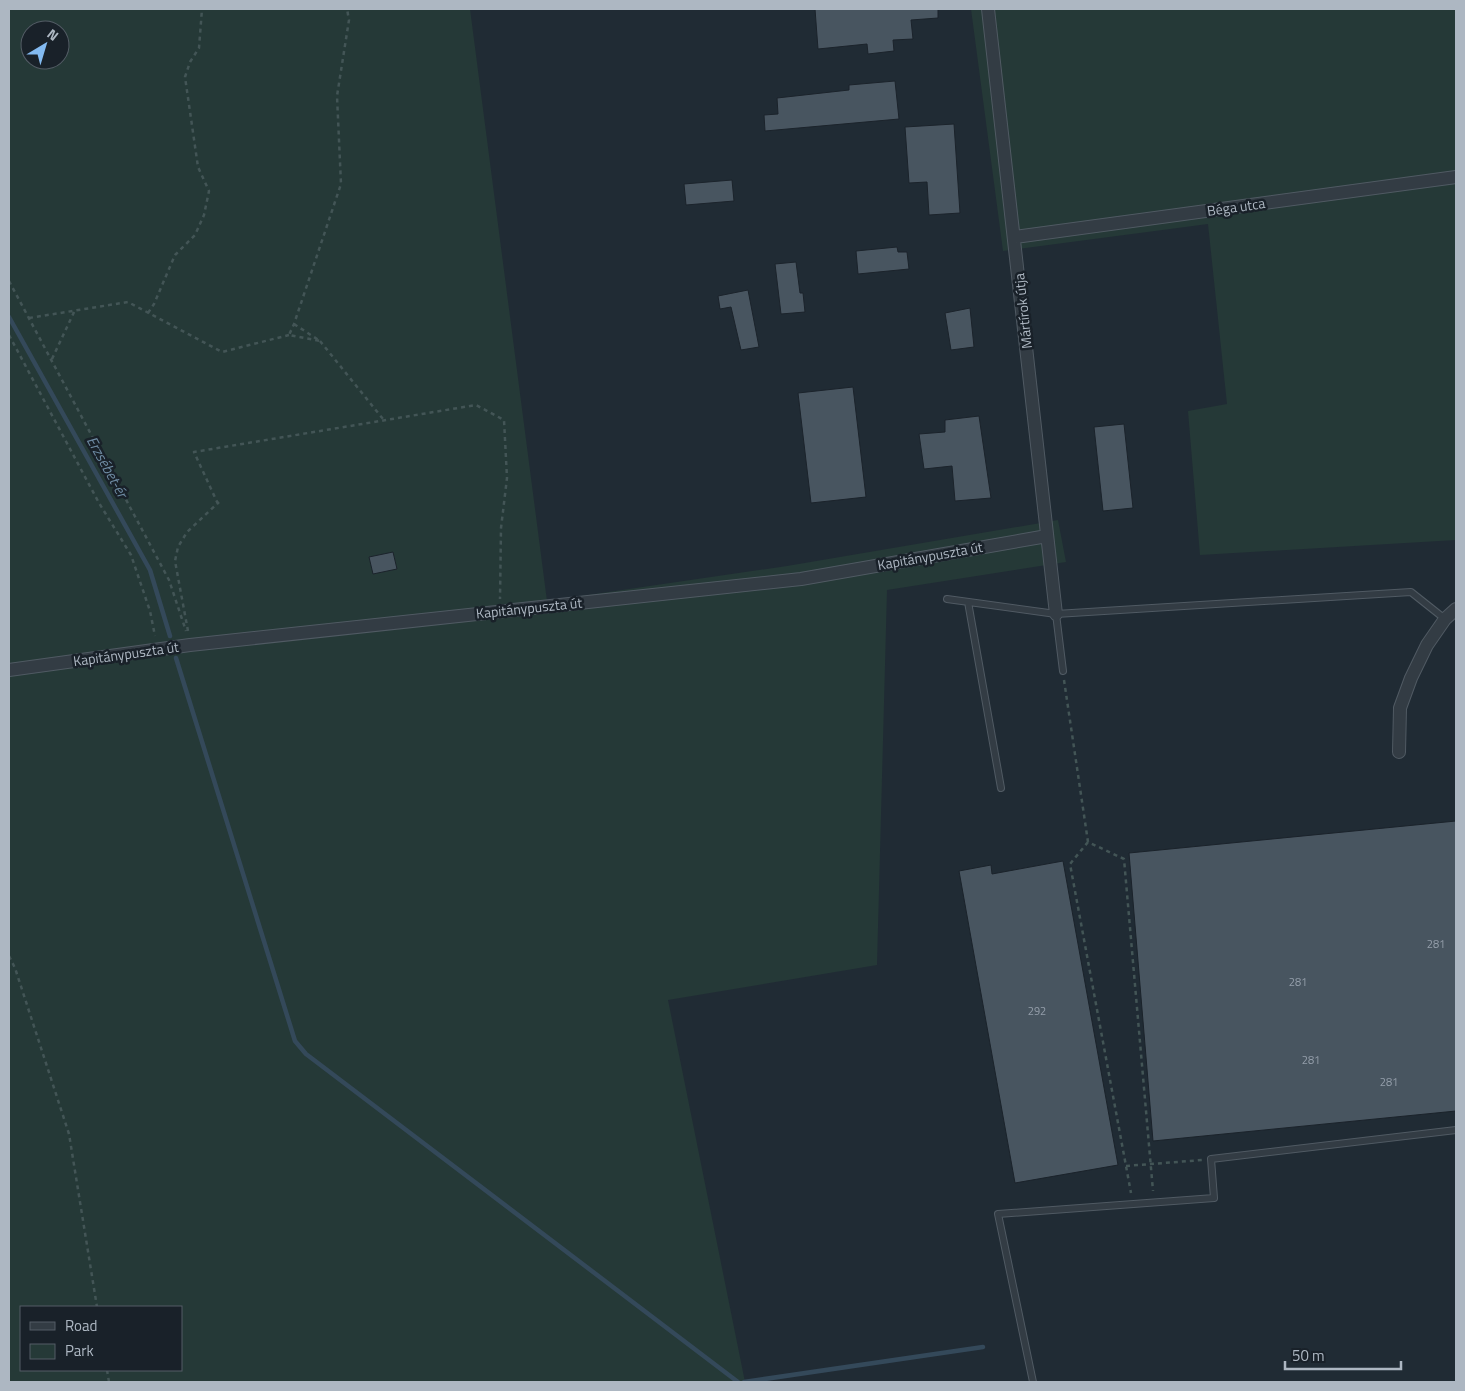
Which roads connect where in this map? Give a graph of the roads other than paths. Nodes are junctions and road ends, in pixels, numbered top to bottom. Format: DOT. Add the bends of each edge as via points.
graph roads {
  1 [pos="988,9"];
  2 [pos="1456,177"];
  3 [pos="1015,237"];
  4 [pos="1047,536"];
  5 [pos="947,599"];
  6 [pos="968,602"];
  7 [pos="1456,609"];
  8 [pos="1056,614"];
  9 [pos="1445,619"];
  10 [pos="9,670"];
  11 [pos="1063,671"];
  12 [pos="1399,752"];
  13 [pos="1001,788"];
  14 [pos="1456,1130"];
  15 [pos="1033,1382"];
  1 -- 3 [label="street, Mártírok útja"];
  2 -- 3 [label="street, Béga utca"];
  3 -- 4 [label="street, Mártírok útja"];
  4 -- 8 [label="street, Mártírok útja"];
  4 -- 10 [label="street, Kapitánypuszta út" via="800,578 190,645"];
  5 -- 6 [label="lane"];
  6 -- 8 [label="lane"];
  6 -- 13 [label="lane"];
  7 -- 9 [label="street"];
  8 -- 9 [label="lane" via="1411,592"];
  8 -- 11 [label="lane"];
  9 -- 12 [label="street" via="1423,653 1400,708"];
  14 -- 15 [label="lane" via="1211,1159 1214,1198 998,1214"];
}
